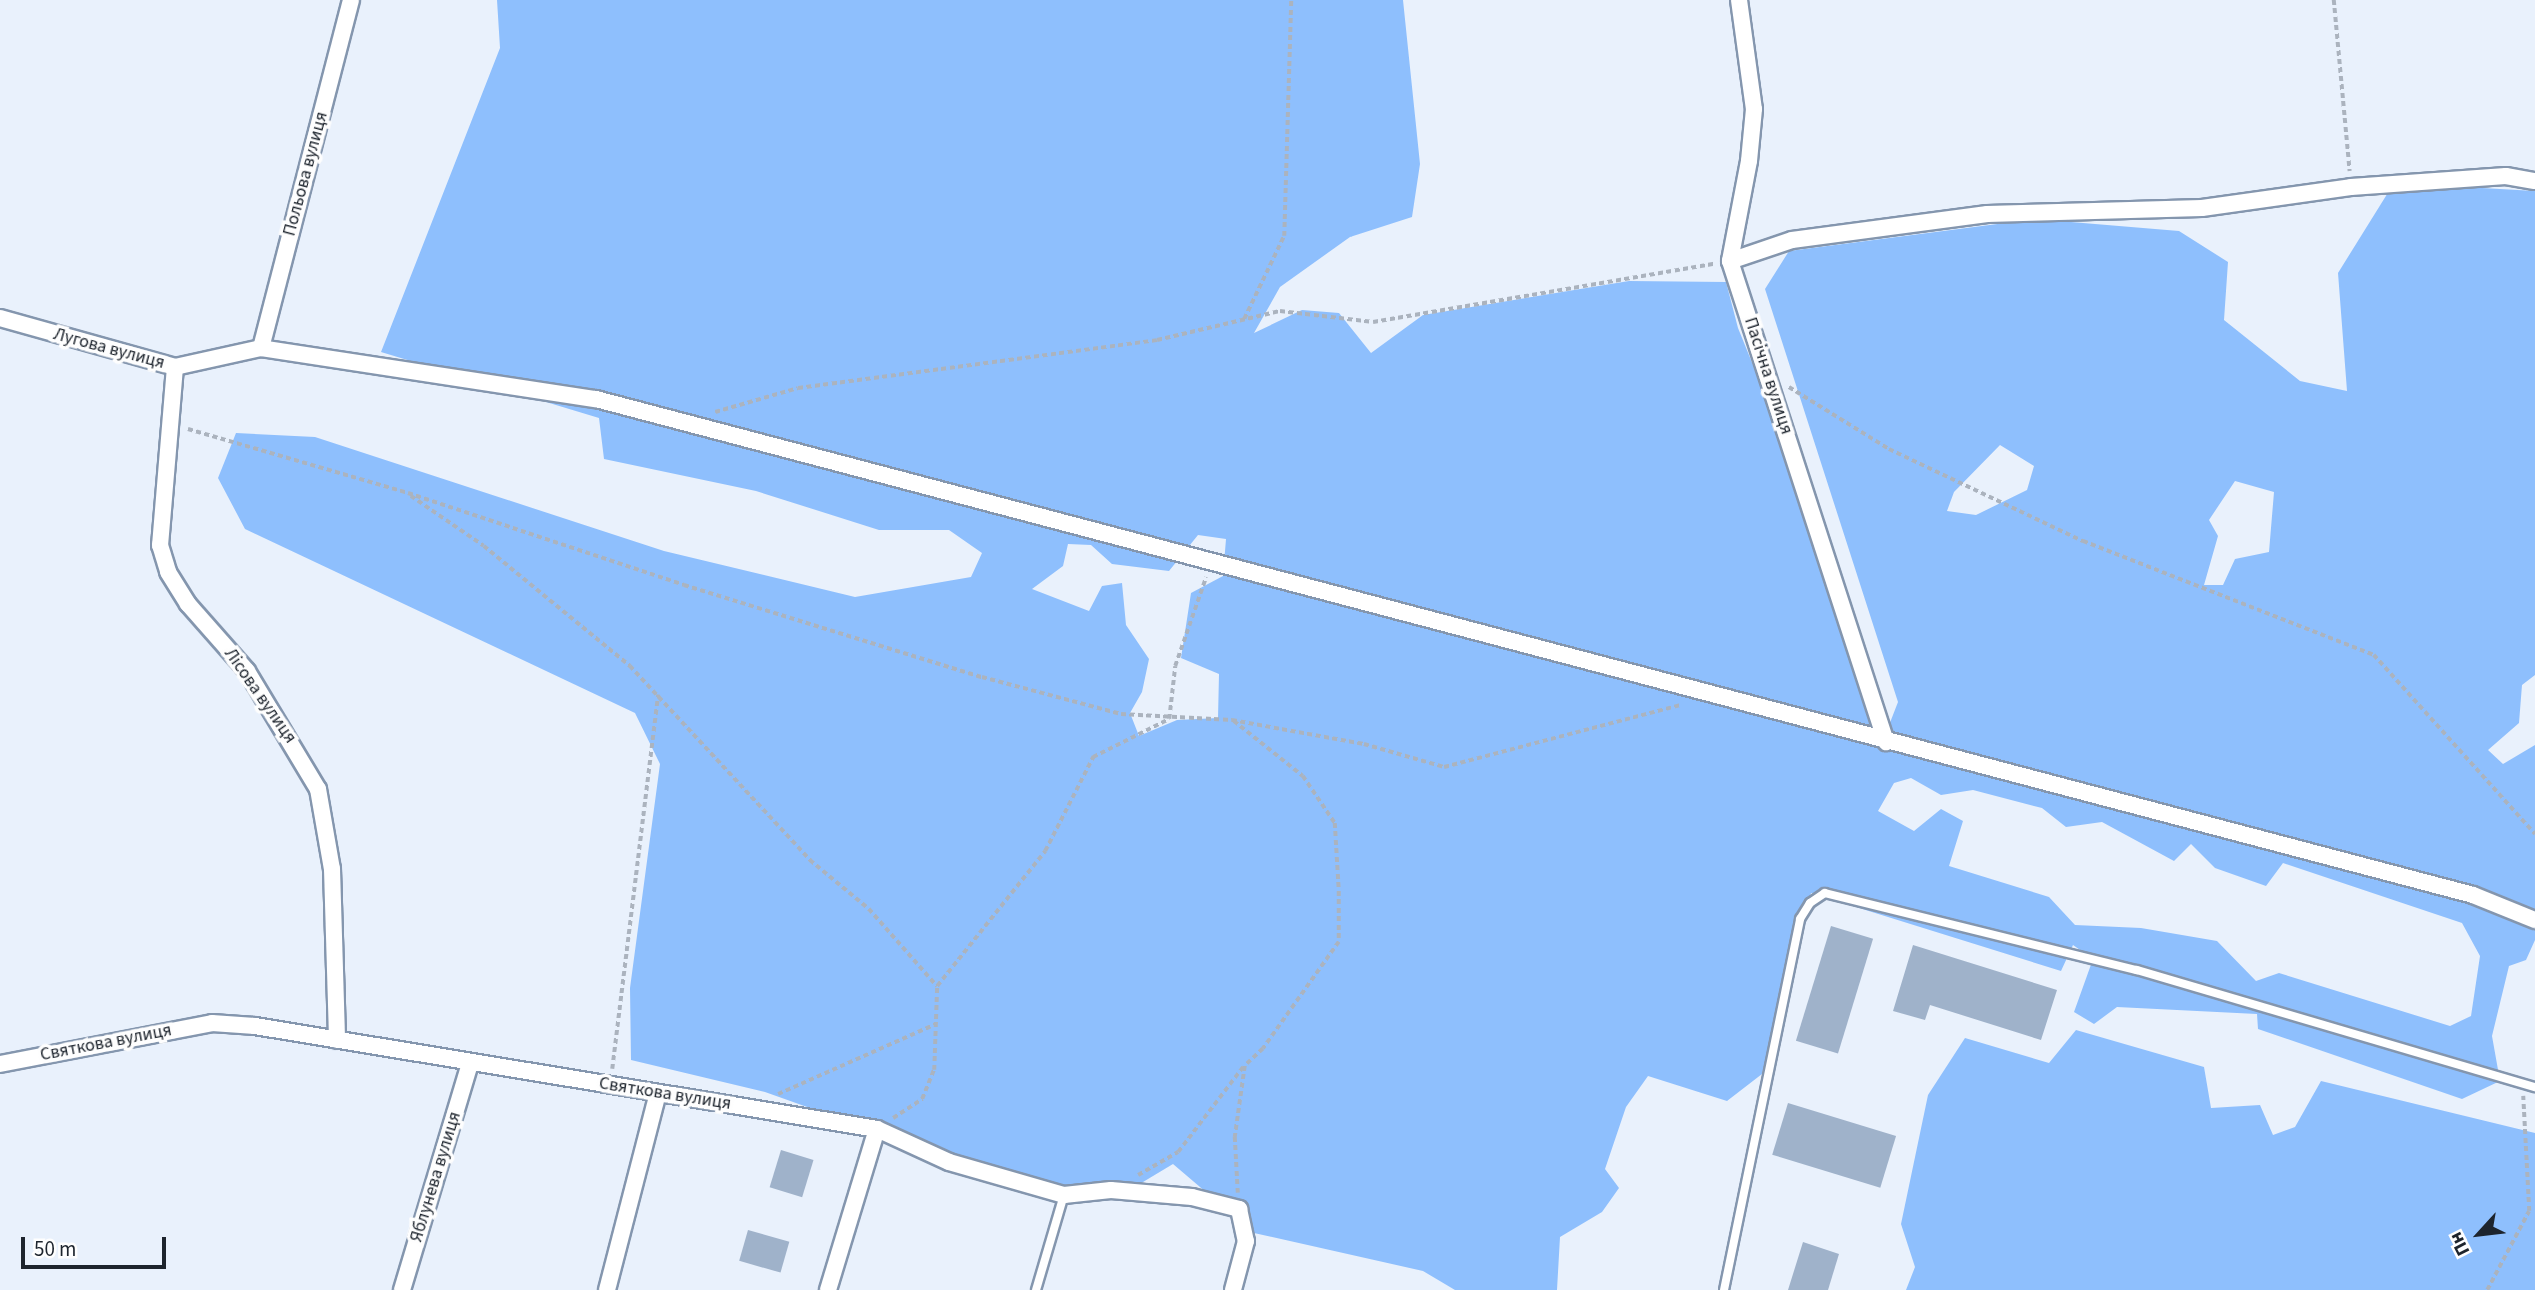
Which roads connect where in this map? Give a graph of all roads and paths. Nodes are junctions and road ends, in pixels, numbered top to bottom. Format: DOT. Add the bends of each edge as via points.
graph roads {
  1 [pos="351,0"];
  2 [pos="1292,0"];
  3 [pos="1739,0"];
  4 [pos="2334,0"];
  5 [pos="2535,181"];
  6 [pos="2351,187"];
  7 [pos="1730,261"];
  8 [pos="0,318"];
  9 [pos="1244,319"];
  10 [pos="261,348"];
  11 [pos="175,367"];
  12 [pos="1767,372"];
  13 [pos="683,422"];
  14 [pos="172,423"];
  15 [pos="408,493"];
  16 [pos="1212,560"];
  17 [pos="658,695"];
  18 [pos="1664,706"];
  19 [pos="1169,719"];
  20 [pos="1232,720"];
  21 [pos="1886,742"];
  22 [pos="2535,834"];
  23 [pos="2535,920"];
  24 [pos="937,986"];
  25 [pos="936,1024"];
  26 [pos="337,1040"];
  27 [pos="470,1063"];
  28 [pos="0,1064"];
  29 [pos="1245,1066"];
  30 [pos="2522,1083"];
  31 [pos="610,1085"];
  32 [pos="2535,1087"];
  33 [pos="658,1093"];
  34 [pos="747,1108"];
  35 [pos="877,1129"];
  36 [pos="1111,1190"];
  37 [pos="1064,1195"];
  38 [pos="1239,1209"];
  39 [pos="402,1290"];
  40 [pos="607,1290"];
  41 [pos="828,1290"];
  42 [pos="1036,1290"];
  43 [pos="1233,1290"];
  44 [pos="1724,1290"];
  45 [pos="2487,1290"];
  1 -- 10 [label="street, Польова вулиця"];
  2 -- 9 [label="path" via="1284,236"];
  3 -- 7 [label="street, Пасічна вулиця" via="1754,109"];
  4 -- 6 [label="path"];
  5 -- 6 [label="street" via="2507,176"];
  6 -- 7 [label="street" via="2202,208 1987,214 1792,240"];
  7 -- 9 [label="path" via="1373,322 1280,311"];
  7 -- 12 [label="street, Пасічна вулиця"];
  8 -- 11 [label="street, Лугова вулиця"];
  9 -- 13 [label="path" via="1157,340 798,388"];
  10 -- 11 [label="street, Лугова вулиця"];
  10 -- 13 [label="street" via="596,399"];
  11 -- 14 [label="street, Лісова вулиця"];
  12 -- 21 [label="street, Пасічна вулиця"];
  12 -- 22 [label="path" via="1889,449 2083,541 2374,655"];
  13 -- 16 [label="street"];
  14 -- 15 [label="path"];
  14 -- 26 [label="street, Лісова вулиця" via="160,512 160,545 168,572 187,604 247,671 318,789 332,869"];
  15 -- 17 [label="path" via="484,545 630,666"];
  15 -- 19 [label="path" via="982,677 1121,714"];
  16 -- 19 [label="path" via="1175,666"];
  16 -- 21 [label="street"];
  17 -- 24 [label="path" via="810,860 870,909"];
  17 -- 31 [label="path"];
  18 -- 20 [label="path" via="1444,767 1364,744"];
  19 -- 20 [label="path"];
  19 -- 24 [label="path" via="1093,757 1045,851"];
  20 -- 29 [label="path" via="1303,776 1335,823 1339,891 1339,942 1263,1049"];
  21 -- 23 [label="street" via="2473,895"];
  24 -- 25 [label="path"];
  25 -- 34 [label="path"];
  25 -- 35 [label="path" via="933,1070 922,1099"];
  26 -- 27 [label="street, Святкова вулиця"];
  26 -- 28 [label="street, Святкова вулиця" via="212,1023"];
  27 -- 31 [label="street, Святкова вулиця"];
  27 -- 39 [label="street, Яблунева вулиця"];
  29 -- 36 [label="path" via="1178,1152"];
  29 -- 38 [label="path" via="1235,1137"];
  30 -- 32 [label="lane"];
  30 -- 44 [label="lane" via="2137,970 1825,893 1810,903 1800,919"];
  30 -- 45 [label="path" via="2529,1211"];
  31 -- 33 [label="street, Святкова вулиця"];
  33 -- 34 [label="street, Святкова вулиця"];
  33 -- 40 [label="street"];
  34 -- 35 [label="street, Святкова вулиця"];
  35 -- 37 [label="street, Святкова вулиця" via="949,1162"];
  35 -- 41 [label="street"];
  36 -- 37 [label="street, Святкова вулиця"];
  36 -- 38 [label="street, Святкова вулиця" via="1192,1197"];
  37 -- 42 [label="lane"];
  38 -- 43 [label="street" via="1246,1241"];
}
